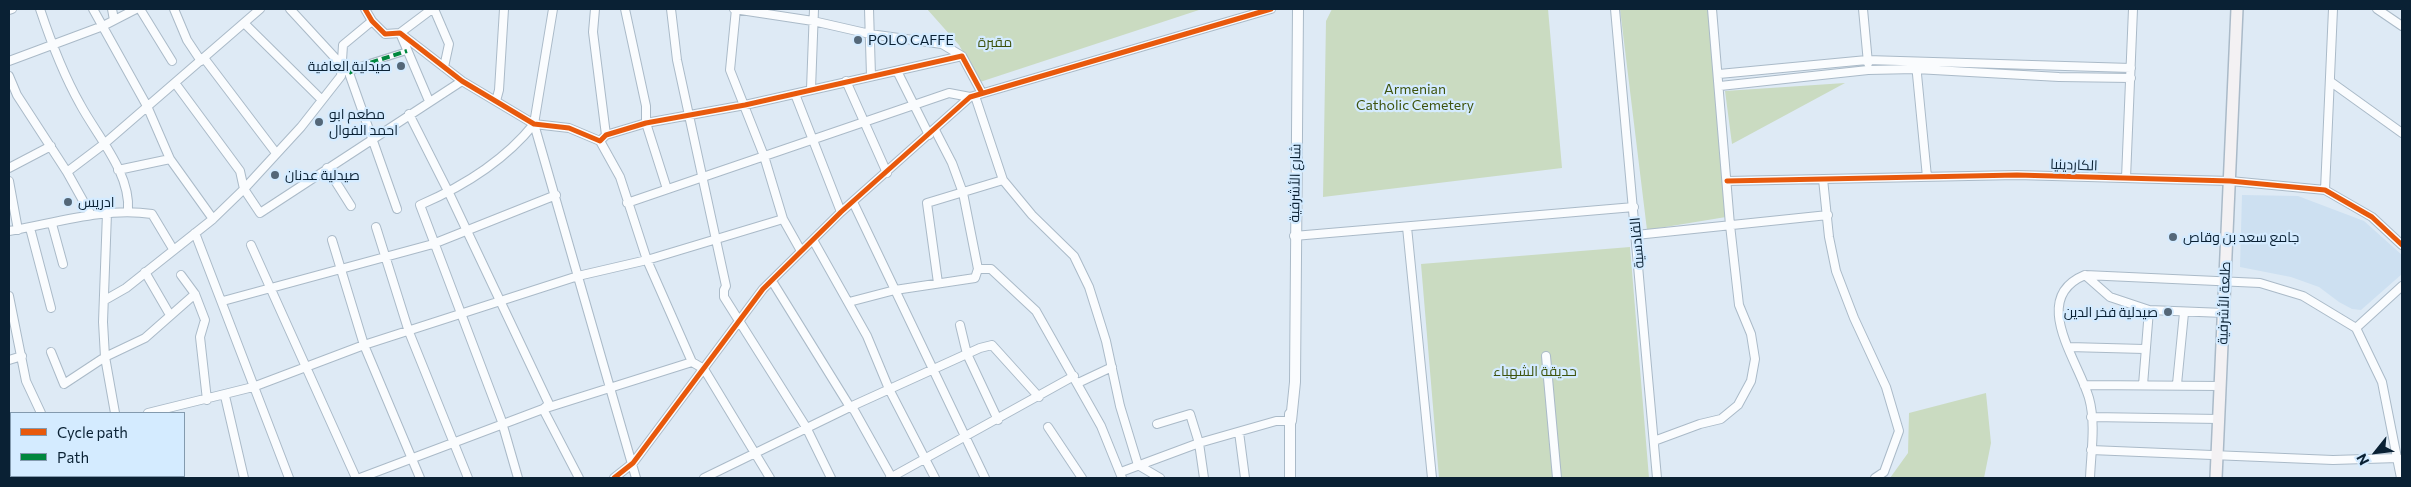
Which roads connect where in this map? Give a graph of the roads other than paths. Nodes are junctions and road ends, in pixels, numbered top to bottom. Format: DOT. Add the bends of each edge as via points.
graph roads {
  1 [pos="40,9"];
  2 [pos="93,9"];
  3 [pos="112,9"];
  4 [pos="136,9"];
  5 [pos="140,9"];
  6 [pos="174,9"];
  7 [pos="260,9"];
  8 [pos="290,9"];
  9 [pos="366,9"];
  10 [pos="433,9"];
  11 [pos="504,9"];
  12 [pos="553,9"];
  13 [pos="595,9"];
  14 [pos="625,9"];
  15 [pos="671,9"];
  16 [pos="735,9"];
  17 [pos="814,9"];
  18 [pos="868,9"];
  19 [pos="1271,9"];
  20 [pos="1298,9"];
  21 [pos="1615,9"];
  22 [pos="1712,9"];
  23 [pos="1862,9"];
  24 [pos="2133,9"];
  25 [pos="2237,9"];
  26 [pos="2333,9"];
  27 [pos="2377,9"];
  28 [pos="114,20"];
  29 [pos="813,20"];
  30 [pos="372,21"];
  31 [pos="244,23"];
  32 [pos="103,26"];
  33 [pos="2402,26"];
  34 [pos="400,33"];
  35 [pos="870,34"];
  36 [pos="52,47"];
  37 [pos="408,51"];
  38 [pos="962,56"];
  39 [pos="203,60"];
  40 [pos="1867,60"];
  41 [pos="9,61"];
  42 [pos="172,61"];
  43 [pos="342,64"];
  44 [pos="1916,65"];
  45 [pos="444,67"];
  46 [pos="2131,68"];
  47 [pos="1868,70"];
  48 [pos="897,72"];
  49 [pos="349,74"];
  50 [pos="1719,74"];
  51 [pos="9,76"];
  52 [pos="870,76"];
  53 [pos="2131,78"];
  54 [pos="462,81"];
  55 [pos="846,82"];
  56 [pos="2331,82"];
  57 [pos="175,83"];
  58 [pos="1720,86"];
  59 [pos="811,89"];
  60 [pos="796,94"];
  61 [pos="976,95"];
  62 [pos="322,100"];
  63 [pos="429,101"];
  64 [pos="496,102"];
  65 [pos="745,105"];
  66 [pos="913,105"];
  67 [pos="147,106"];
  68 [pos="409,114"];
  69 [pos="690,115"];
  70 [pos="863,122"];
  71 [pos="646,123"];
  72 [pos="534,124"];
  73 [pos="2402,132"];
  74 [pos="932,133"];
  75 [pos="606,135"];
  76 [pos="371,139"];
  77 [pos="812,139"];
  78 [pos="600,141"];
  79 [pos="104,144"];
  80 [pos="51,146"];
  81 [pos="276,153"];
  82 [pos="764,156"];
  83 [pos="170,159"];
  84 [pos="9,168"];
  85 [pos="327,168"];
  86 [pos="118,170"];
  87 [pos="67,172"];
  88 [pos="887,173"];
  89 [pos="701,177"];
  90 [pos="1927,177"];
  91 [pos="2126,178"];
  92 [pos="1823,179"];
  93 [pos="1003,180"];
  94 [pos="9,181"];
  95 [pos="1727,181"];
  96 [pos="2230,181"];
  97 [pos="244,189"];
  98 [pos="667,189"];
  99 [pos="2325,190"];
  100 [pos="450,192"];
  101 [pos="963,193"];
  102 [pos="556,195"];
  103 [pos="853,202"];
  104 [pos="627,203"];
  105 [pos="351,206"];
  106 [pos="1634,207"];
  107 [pos="397,209"];
  108 [pos="128,211"];
  109 [pos="841,212"];
  110 [pos="107,214"];
  111 [pos="91,215"];
  112 [pos="1828,215"];
  113 [pos="213,219"];
  114 [pos="783,219"];
  115 [pos="52,224"];
  116 [pos="1730,224"];
  117 [pos="376,227"];
  118 [pos="1408,227"];
  119 [pos="30,228"];
  120 [pos="18,230"];
  121 [pos="9,231"];
  122 [pos="466,232"];
  123 [pos="195,233"];
  124 [pos="1636,235"];
  125 [pos="1294,236"];
  126 [pos="332,240"];
  127 [pos="715,240"];
  128 [pos="813,240"];
  129 [pos="433,244"];
  130 [pos="2402,245"];
  131 [pos="251,246"];
  132 [pos="173,249"];
  133 [pos="801,251"];
  134 [pos="386,257"];
  135 [pos="647,260"];
  136 [pos="63,264"];
  137 [pos="342,269"];
  138 [pos="978,269"];
  139 [pos="145,272"];
  140 [pos="181,275"];
  141 [pos="2085,275"];
  142 [pos="578,276"];
  143 [pos="772,281"];
  144 [pos="2225,282"];
  145 [pos="938,283"];
  146 [pos="2402,286"];
  147 [pos="269,287"];
  148 [pos="895,290"];
  149 [pos="195,294"];
  150 [pos="9,296"];
  151 [pos="105,300"];
  152 [pos="222,301"];
  153 [pos="500,302"];
  154 [pos="849,302"];
  155 [pos="51,308"];
  156 [pos="2149,310"];
  157 [pos="462,313"];
  158 [pos="2184,313"];
  159 [pos="2224,314"];
  160 [pos="170,315"];
  161 [pos="740,322"];
  162 [pos="960,325"];
  163 [pos="2356,328"];
  164 [pos="409,332"];
  165 [pos="364,345"];
  166 [pos="2069,347"];
  167 [pos="2144,349"];
  168 [pos="51,352"];
  169 [pos="967,354"];
  170 [pos="22,356"];
  171 [pos="1546,356"];
  172 [pos="105,357"];
  173 [pos="9,360"];
  174 [pos="692,362"];
  175 [pos="306,367"];
  176 [pos="1112,368"];
  177 [pos="704,369"];
  178 [pos="932,370"];
  179 [pos="1076,380"];
  180 [pos="2177,384"];
  181 [pos="2084,385"];
  182 [pos="2143,385"];
  183 [pos="611,386"];
  184 [pos="2220,386"];
  185 [pos="253,387"];
  186 [pos="889,389"];
  187 [pos="225,396"];
  188 [pos="1039,397"];
  189 [pos="207,400"];
  190 [pos="850,407"];
  191 [pos="543,409"];
  192 [pos="41,412"];
  193 [pos="115,412"];
  194 [pos="151,412"];
  195 [pos="2092,417"];
  196 [pos="2219,419"];
  197 [pos="998,420"];
  198 [pos="1291,421"];
  199 [pos="501,424"];
  200 [pos="1158,424"];
  201 [pos="1048,427"];
  202 [pos="806,428"];
  203 [pos="1239,432"];
  204 [pos="964,439"];
  205 [pos="1654,441"];
  206 [pos="453,442"];
  207 [pos="1199,443"];
  208 [pos="2091,450"];
  209 [pos="755,453"];
  210 [pos="2217,454"];
  211 [pos="411,458"];
  212 [pos="2398,458"];
  213 [pos="924,461"];
  214 [pos="633,463"];
  215 [pos="1138,465"];
  216 [pos="1121,475"];
  217 [pos="244,478"];
  218 [pos="289,478"];
  219 [pos="356,478"];
  220 [pos="360,478"];
  221 [pos="420,478"];
  222 [pos="468,478"];
  223 [pos="518,478"];
  224 [pos="579,478"];
  225 [pos="614,478"];
  226 [pos="636,478"];
  227 [pos="704,478"];
  228 [pos="770,478"];
  229 [pos="831,478"];
  230 [pos="891,478"];
  231 [pos="935,478"];
  232 [pos="984,478"];
  233 [pos="1082,478"];
  234 [pos="1157,478"];
  235 [pos="1204,478"];
  236 [pos="1245,478"];
  237 [pos="1290,478"];
  238 [pos="1432,478"];
  239 [pos="1557,478"];
  240 [pos="1657,478"];
  241 [pos="1875,478"];
  242 [pos="2090,478"];
  243 [pos="2216,478"];
  244 [pos="2401,478"];
  1 -- 36 [label="street"];
  2 -- 32 [label="street"];
  3 -- 28 [label="street"];
  4 -- 28 [label="street"];
  5 -- 42 [label="street"];
  6 -- 39 [label="street" via="187,40"];
  7 -- 31 [label="street"];
  8 -- 43 [label="street"];
  9 -- 30 [label="street"];
  10 -- 34 [label="street"];
  10 -- 45 [label="street" via="449,44"];
  11 -- 64 [label="street"];
  12 -- 72 [label="street"];
  13 -- 75 [label="street" via="593,32"];
  14 -- 71 [label="street" via="646,106"];
  15 -- 69 [label="street" via="677,60"];
  16 -- 29 [label="street"];
  16 -- 65 [label="street" via="730,70"];
  17 -- 29 [label="street"];
  18 -- 35 [label="street"];
  19 -- 61 [label="street"];
  20 -- 125 [label="street, شارع الأشرفية"];
  21 -- 106 [label="street, القادسية"];
  22 -- 50 [label="street"];
  23 -- 40 [label="street"];
  24 -- 46 [label="street"];
  25 -- 96 [label="main road, طلعة الأشرفية"];
  26 -- 56 [label="street"];
  27 -- 33 [label="street"];
  28 -- 32 [label="street"];
  29 -- 35 [label="street"];
  29 -- 59 [label="street"];
  30 -- 34 [label="street" via="385,34"];
  30 -- 43 [label="street" via="344,45"];
  31 -- 39 [label="street"];
  31 -- 62 [label="street"];
  32 -- 36 [label="street"];
  32 -- 67 [label="street"];
  34 -- 37 [label="street"];
  34 -- 45 [label="street"];
  35 -- 38 [label="street" via="942,44"];
  35 -- 52 [label="street"];
  36 -- 41 [label="street"];
  36 -- 79 [label="street" via="79,104"];
  37 -- 49 [label="street" via="363,65"];
  37 -- 63 [label="street"];
  38 -- 48 [label="street"];
  38 -- 61 [label="street"];
  39 -- 57 [label="street"];
  39 -- 81 [label="street"];
  40 -- 44 [label="street"];
  40 -- 47 [label="street"];
  40 -- 50 [label="street"];
  43 -- 49 [label="street"];
  43 -- 62 [label="street" via="341,76"];
  44 -- 46 [label="street"];
  44 -- 47 [label="street"];
  44 -- 53 [label="street" via="2059,78"];
  44 -- 90 [label="street"];
  45 -- 54 [label="street"];
  46 -- 53 [label="street"];
  47 -- 58 [label="street"];
  48 -- 52 [label="street"];
  48 -- 66 [label="street"];
  49 -- 76 [label="street"];
  50 -- 58 [label="street"];
  51 -- 80 [label="street"];
  52 -- 55 [label="street"];
  53 -- 91 [label="street"];
  54 -- 63 [label="street"];
  54 -- 64 [label="street"];
  55 -- 59 [label="street"];
  55 -- 70 [label="street"];
  56 -- 73 [label="street"];
  56 -- 99 [label="street"];
  57 -- 67 [label="street"];
  57 -- 97 [label="street" via="240,171"];
  58 -- 95 [label="street"];
  59 -- 60 [label="street"];
  60 -- 65 [label="street"];
  60 -- 77 [label="street"];
  61 -- 66 [label="street" via="949,92"];
  61 -- 74 [label="street"];
  61 -- 93 [label="street"];
  62 -- 81 [label="street"];
  63 -- 68 [label="street"];
  64 -- 72 [label="street"];
  65 -- 69 [label="street"];
  65 -- 82 [label="street"];
  66 -- 70 [label="street"];
  66 -- 74 [label="street"];
  67 -- 79 [label="street"];
  67 -- 83 [label="street"];
  68 -- 76 [label="street"];
  68 -- 100 [label="street"];
  69 -- 71 [label="street"];
  69 -- 89 [label="street"];
  70 -- 77 [label="street"];
  70 -- 88 [label="street"];
  71 -- 75 [label="street"];
  71 -- 98 [label="street"];
  72 -- 78 [label="street" via="569,128"];
  72 -- 100 [label="street" via="521,140"];
  72 -- 102 [label="street"];
  74 -- 88 [label="street"];
  74 -- 101 [label="street" via="952,162"];
  75 -- 78 [label="street"];
  76 -- 85 [label="street"];
  76 -- 107 [label="street"];
  77 -- 82 [label="street"];
  77 -- 109 [label="street"];
  78 -- 104 [label="street" via="618,171"];
  79 -- 86 [label="street"];
  79 -- 87 [label="street"];
  80 -- 84 [label="street"];
  80 -- 87 [label="street"];
  81 -- 97 [label="street"];
  82 -- 89 [label="street"];
  82 -- 114 [label="street"];
  83 -- 86 [label="street"];
  83 -- 113 [label="street"];
  85 -- 97 [label="street" via="260,213"];
  85 -- 105 [label="street"];
  86 -- 108 [label="street" via="129,197"];
  87 -- 111 [label="street"];
  88 -- 103 [label="street"];
  89 -- 98 [label="street"];
  89 -- 127 [label="street"];
  90 -- 91 [label="street, الكاردينيا"];
  90 -- 92 [label="street, الكاردينيا"];
  91 -- 96 [label="street, الكاردينيا"];
  92 -- 95 [label="street, الكاردينيا"];
  92 -- 112 [label="street"];
  93 -- 101 [label="street"];
  93 -- 176 [label="street" via="1032,215 1074,256 1089,287"];
  94 -- 120 [label="street"];
  95 -- 116 [label="street"];
  96 -- 99 [label="street, الكاردينيا"];
  96 -- 144 [label="main road, طلعة الأشرفية"];
  97 -- 113 [label="street"];
  98 -- 104 [label="street"];
  99 -- 130 [label="street, الكاردينيا" via="2372,217"];
  100 -- 122 [label="street"];
  100 -- 129 [label="street" via="420,205"];
  101 -- 138 [label="street"];
  101 -- 145 [label="street" via="927,203"];
  102 -- 122 [label="street"];
  102 -- 142 [label="street"];
  103 -- 109 [label="street"];
  103 -- 148 [label="street"];
  104 -- 135 [label="street"];
  106 -- 118 [label="street"];
  106 -- 124 [label="street, القادسية"];
  108 -- 110 [label="street"];
  108 -- 132 [label="street" via="152,214"];
  109 -- 128 [label="street"];
  110 -- 111 [label="street"];
  110 -- 151 [label="street"];
  111 -- 115 [label="street"];
  112 -- 116 [label="street"];
  112 -- 241 [label="street" via="1836,272 1886,387 1899,431 1884,472"];
  113 -- 123 [label="street"];
  114 -- 127 [label="street"];
  114 -- 133 [label="street"];
  115 -- 119 [label="street"];
  115 -- 136 [label="street"];
  116 -- 124 [label="street"];
  116 -- 205 [label="street" via="1739,305 1751,334 1755,359 1751,381 1738,404 1721,419"];
  117 -- 134 [label="street"];
  118 -- 125 [label="street"];
  118 -- 238 [label="street"];
  119 -- 120 [label="street"];
  119 -- 155 [label="street"];
  120 -- 121 [label="street"];
  122 -- 129 [label="street"];
  122 -- 153 [label="street"];
  123 -- 132 [label="street"];
  123 -- 152 [label="street"];
  124 -- 205 [label="street, القادسية"];
  125 -- 198 [label="street, شارع الأشرفية" via="1295,382"];
  126 -- 137 [label="street"];
  127 -- 135 [label="street"];
  127 -- 161 [label="street" via="726,286 724,297"];
  128 -- 133 [label="street"];
  128 -- 154 [label="street"];
  129 -- 134 [label="street"];
  129 -- 157 [label="street"];
  131 -- 147 [label="street"];
  132 -- 139 [label="street"];
  133 -- 143 [label="street"];
  134 -- 137 [label="street"];
  134 -- 164 [label="street"];
  135 -- 142 [label="street"];
  135 -- 174 [label="street"];
  137 -- 147 [label="street"];
  137 -- 165 [label="street"];
  138 -- 145 [label="street" via="975,278"];
  138 -- 179 [label="street" via="992,269 1036,311"];
  139 -- 151 [label="street"];
  139 -- 160 [label="street"];
  140 -- 149 [label="street"];
  141 -- 144 [label="street"];
  141 -- 156 [label="street" via="2110,297"];
  141 -- 166 [label="street" via="2074,280 2060,296 2059,321"];
  142 -- 153 [label="street"];
  142 -- 183 [label="street"];
  143 -- 161 [label="street"];
  143 -- 190 [label="street"];
  144 -- 159 [label="main road, طلعة الأشرفية"];
  144 -- 163 [label="street" via="2260,283 2283,289 2320,305"];
  145 -- 148 [label="street"];
  146 -- 163 [label="street"];
  147 -- 152 [label="street"];
  147 -- 175 [label="street"];
  148 -- 154 [label="street"];
  148 -- 178 [label="street"];
  149 -- 160 [label="street"];
  149 -- 189 [label="street" via="205,320 200,337"];
  150 -- 170 [label="street"];
  151 -- 172 [label="street"];
  152 -- 185 [label="street"];
  153 -- 157 [label="street"];
  153 -- 191 [label="street" via="549,404"];
  154 -- 186 [label="street"];
  156 -- 158 [label="street"];
  156 -- 167 [label="street"];
  157 -- 164 [label="street"];
  157 -- 199 [label="street"];
  158 -- 159 [label="street"];
  158 -- 180 [label="street"];
  159 -- 184 [label="main road, طلعة الأشرفية"];
  160 -- 172 [label="street" via="145,338"];
  161 -- 177 [label="street"];
  161 -- 202 [label="street"];
  162 -- 169 [label="street"];
  163 -- 212 [label="street" via="2382,382"];
  164 -- 165 [label="street"];
  164 -- 206 [label="street"];
  165 -- 175 [label="street"];
  165 -- 211 [label="street"];
  166 -- 167 [label="street"];
  166 -- 181 [label="street"];
  167 -- 182 [label="street"];
  168 -- 172 [label="street" via="64,384"];
  169 -- 178 [label="street"];
  169 -- 188 [label="street" via="992,345"];
  169 -- 197 [label="street"];
  170 -- 173 [label="street"];
  170 -- 192 [label="street" via="26,381"];
  171 -- 239 [label="street"];
  172 -- 193 [label="street"];
  174 -- 177 [label="street"];
  174 -- 183 [label="street"];
  175 -- 185 [label="street"];
  175 -- 219 [label="street"];
  176 -- 179 [label="street"];
  176 -- 215 [label="street"];
  177 -- 209 [label="street"];
  177 -- 214 [label="street"];
  178 -- 186 [label="street"];
  178 -- 204 [label="street"];
  179 -- 188 [label="street"];
  179 -- 216 [label="street" via="1101,426"];
  180 -- 182 [label="street"];
  180 -- 184 [label="street"];
  181 -- 182 [label="street"];
  181 -- 195 [label="street"];
  183 -- 191 [label="street"];
  183 -- 214 [label="street"];
  184 -- 196 [label="main road, طلعة الأشرفية"];
  185 -- 187 [label="street"];
  185 -- 218 [label="street"];
  186 -- 190 [label="street"];
  186 -- 213 [label="street"];
  187 -- 189 [label="street"];
  187 -- 217 [label="street"];
  188 -- 197 [label="street"];
  189 -- 194 [label="street"];
  190 -- 202 [label="street"];
  190 -- 230 [label="street"];
  191 -- 199 [label="street"];
  191 -- 224 [label="street"];
  195 -- 196 [label="street"];
  195 -- 208 [label="street"];
  196 -- 210 [label="main road, طلعة الأشرفية"];
  197 -- 204 [label="street"];
  198 -- 203 [label="street"];
  198 -- 237 [label="street, شارع الأشرفية"];
  199 -- 206 [label="street"];
  199 -- 223 [label="street"];
  200 -- 207 [label="street" via="1190,414"];
  201 -- 233 [label="street"];
  202 -- 209 [label="street"];
  202 -- 229 [label="street"];
  203 -- 207 [label="street"];
  203 -- 236 [label="street"];
  204 -- 213 [label="street"];
  204 -- 232 [label="street"];
  205 -- 240 [label="street, القادسية"];
  206 -- 211 [label="street"];
  206 -- 222 [label="street"];
  207 -- 215 [label="street"];
  207 -- 235 [label="street"];
  208 -- 210 [label="street"];
  208 -- 242 [label="street"];
  209 -- 227 [label="street"];
  209 -- 228 [label="street"];
  210 -- 212 [label="street" via="2333,460"];
  210 -- 243 [label="main road, طلعة الأشرفية"];
  211 -- 220 [label="street"];
  211 -- 221 [label="street"];
  212 -- 244 [label="street"];
  213 -- 230 [label="street"];
  213 -- 231 [label="street"];
  214 -- 225 [label="street"];
  214 -- 226 [label="street"];
  215 -- 216 [label="street"];
  215 -- 234 [label="street"];
}
